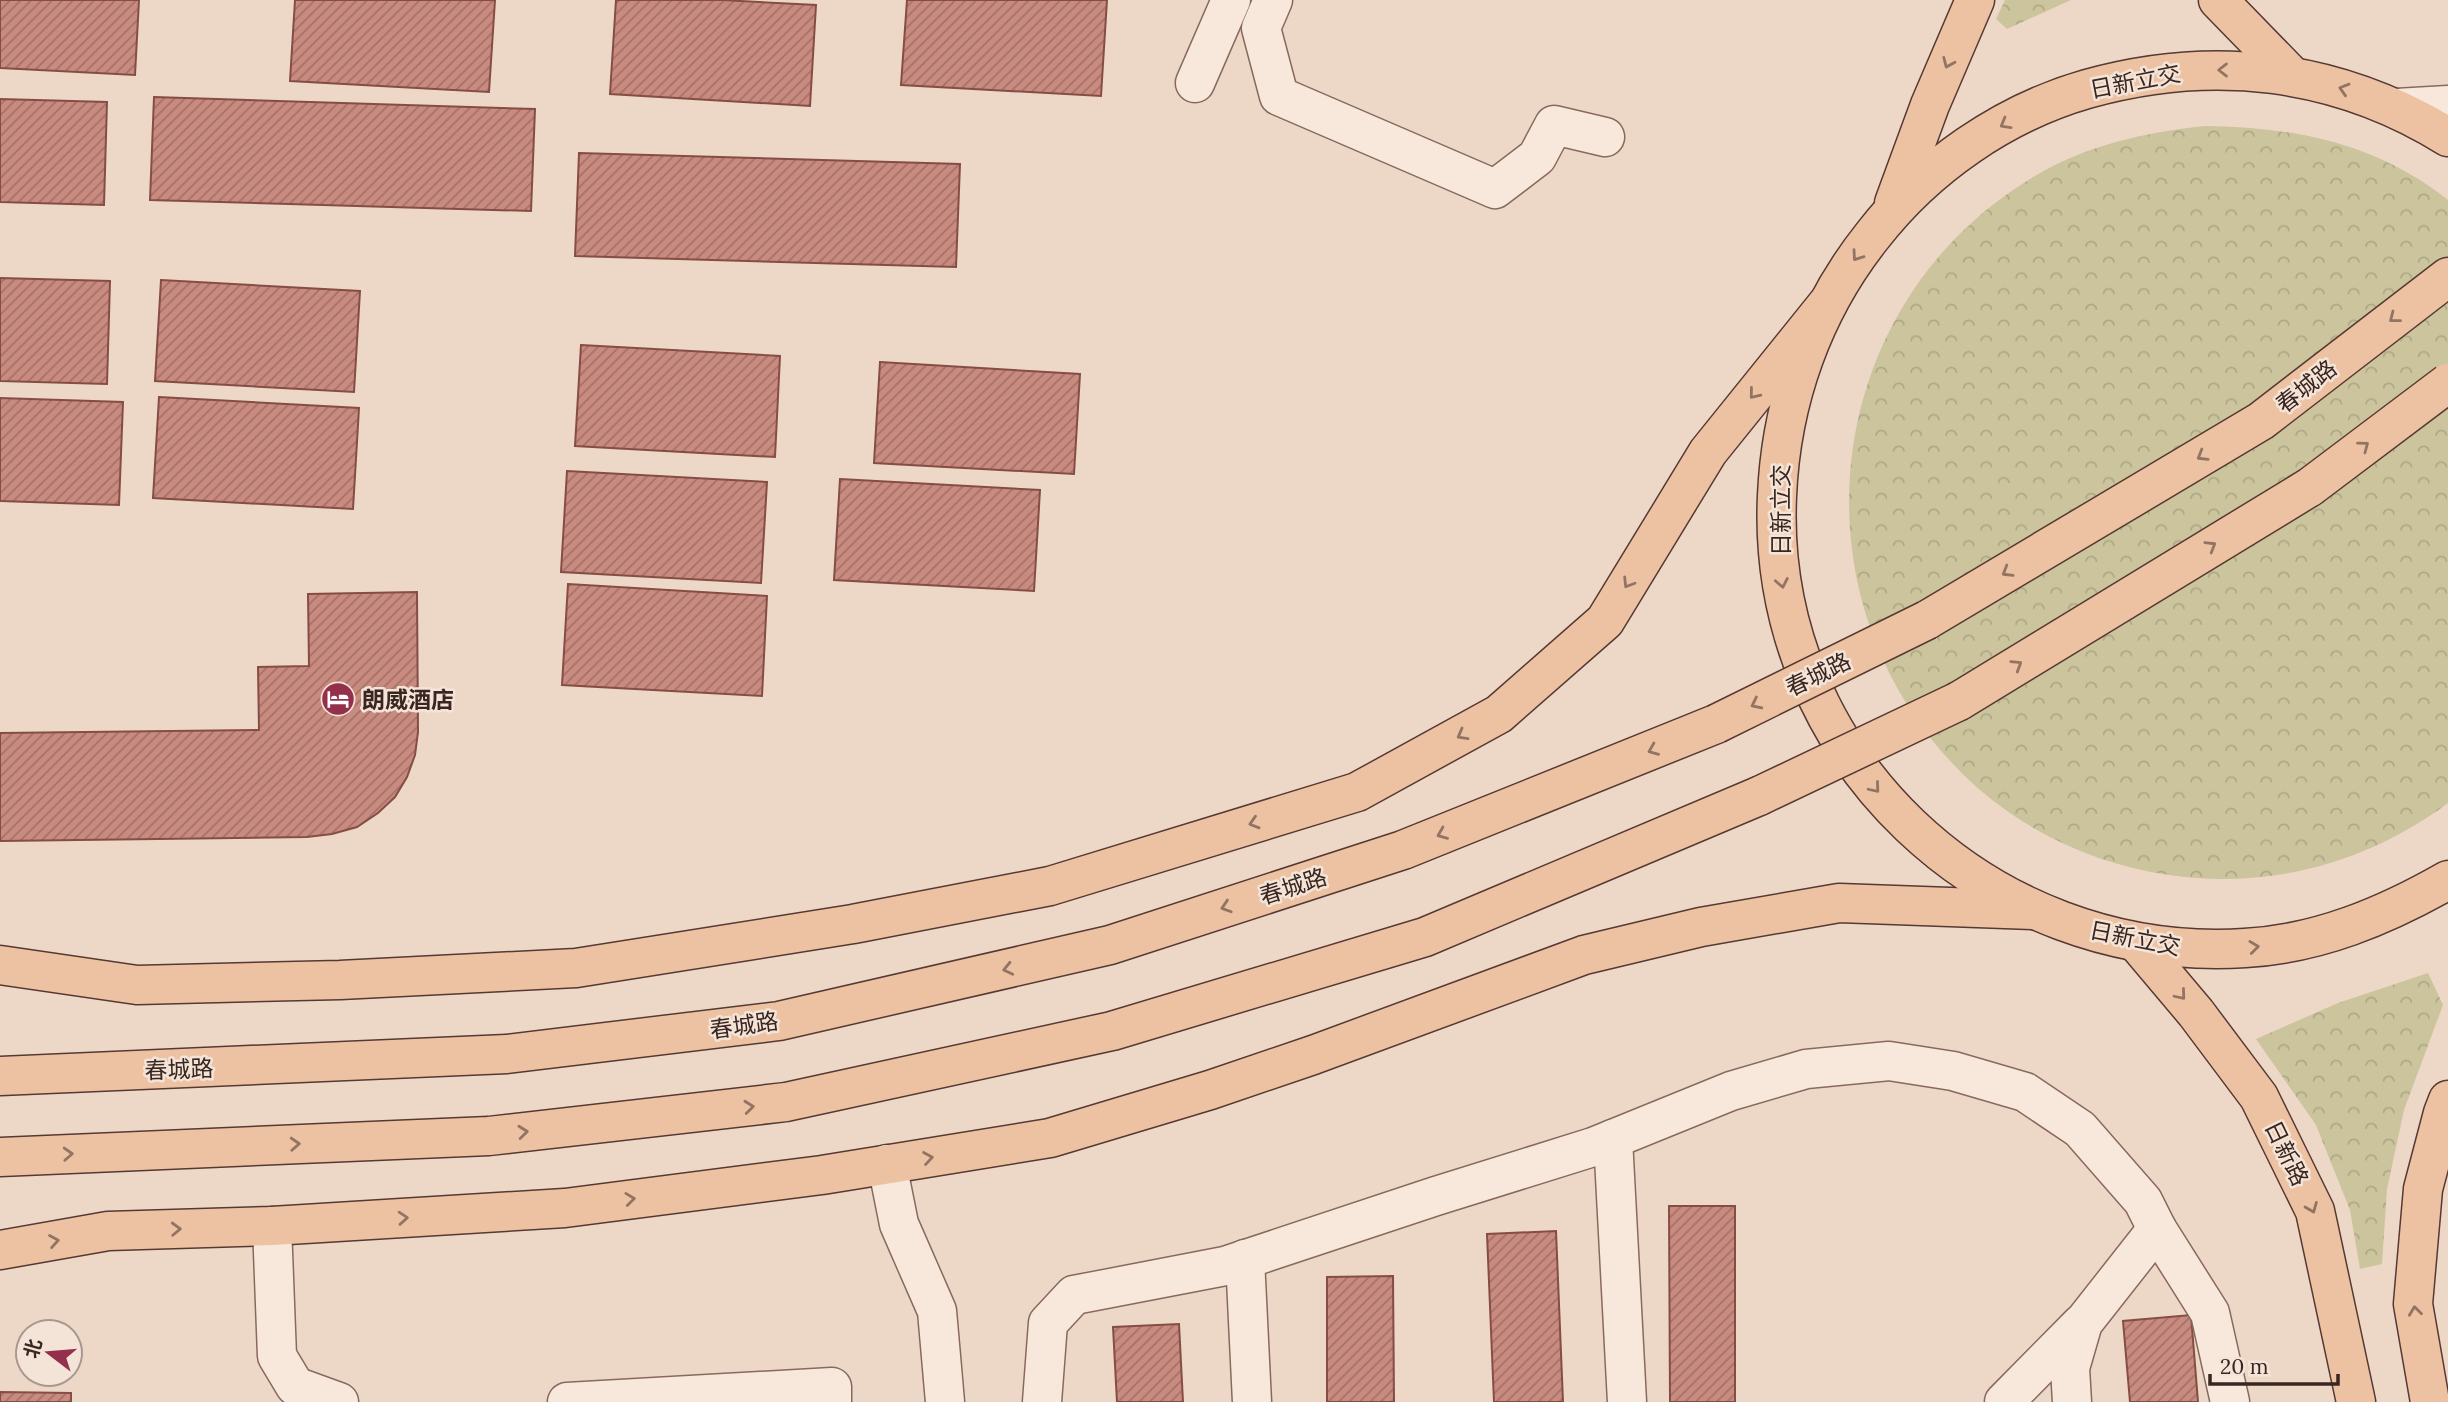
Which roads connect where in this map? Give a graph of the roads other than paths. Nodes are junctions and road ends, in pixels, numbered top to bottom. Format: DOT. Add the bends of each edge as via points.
graph roads {
  1 [pos="1231,0"];
  2 [pos="1273,0"];
  3 [pos="1975,0"];
  4 [pos="2218,0"];
  5 [pos="2291,75"];
  6 [pos="1195,83"];
  7 [pos="2448,105"];
  8 [pos="2396,108"];
  9 [pos="1605,137"];
  10 [pos="2448,137"];
  11 [pos="1891,212"];
  12 [pos="2448,277"];
  13 [pos="1828,303"];
  14 [pos="2448,383"];
  15 [pos="2448,880"];
  16 [pos="2033,910"];
  17 [pos="2137,943"];
  18 [pos="0,965"];
  19 [pos="0,1076"];
  20 [pos="2448,1100"];
  21 [pos="1613,1139"];
  22 [pos="0,1157"];
  23 [pos="887,1164"];
  24 [pos="272,1226"];
  25 [pos="2157,1229"];
  26 [pos="0,1250"];
  27 [pos="1245,1259"];
  28 [pos="2082,1323"];
  29 [pos="291,1394"];
  30 [pos="339,1402"];
  31 [pos="568,1402"];
  32 [pos="832,1402"];
  33 [pos="945,1402"];
  34 [pos="1042,1402"];
  35 [pos="1252,1402"];
  36 [pos="1627,1402"];
  37 [pos="2004,1402"];
  38 [pos="2072,1402"];
  39 [pos="2230,1402"];
  40 [pos="2356,1402"];
  41 [pos="2430,1402"];
  1 -- 6 [label="street"];
  2 -- 9 [label="street" via="1261,28 1279,96 1495,189 1537,156 1554,125"];
  3 -- 11 [label="main road, one-way"];
  4 -- 5 [label="main road"];
  8 -- 5 [label="main road, 日新立交, one-way"];
  5 -- 11 [label="main road, 日新立交, one-way" via="2182,70 2126,78 2074,93 1975,141 1930,174"];
  7 -- 8 [label="street"];
  8 -- 10 [label="main road, 日新立交"];
  11 -- 13 [label="main road, 日新立交, one-way" via="1856,256"];
  12 -- 19 [label="main road, 春城路, one-way, bridge" via="2261,421 1927,620 1716,724 1403,850 1110,945 779,1021 507,1054"];
  13 -- 16 [label="main road, 日新立交, one-way" via="1788,406 1779,461 1780,571 1791,625 1809,678 1863,774 1898,815 1939,852 1984,885"];
  13 -- 18 [label="main road, one-way" via="1708,452 1605,621 1499,714 1357,792 1050,886 853,924 576,968 137,985"];
  22 -- 14 [label="main road, one-way, bridge" via="489,1136 786,1102 1112,1031 1425,937 1759,796 1959,701 2310,486"];
  17 -- 15 [label="main road, 日新立交, one-way" via="2192,949 2302,940 2393,910"];
  16 -- 17 [label="main road, 日新立交" via="2084,930"];
  23 -- 16 [label="main road, one-way" via="1050,1138 1313,1055 1584,955 1701,928 1839,903"];
  17 -- 40 [label="main road, 日新路, one-way" via="2259,1097 2315,1211"];
  41 -- 20 [label="main road, one-way" via="2413,1304 2423,1189"];
  21 -- 25 [label="street" via="1731,1091 1806,1069 1889,1061 1953,1071 2025,1092 2080,1129 2143,1202"];
  21 -- 27 [label="street"];
  21 -- 36 [label="street"];
  24 -- 23 [label="main road, one-way" via="565,1208"];
  23 -- 33 [label="street" via="899,1224 937,1311"];
  26 -- 24 [label="main road, one-way" via="108,1231"];
  24 -- 29 [label="street" via="277,1356"];
  25 -- 28 [label="street"];
  25 -- 39 [label="street" via="2210,1313"];
  27 -- 34 [label="street" via="1074,1295 1048,1323"];
  27 -- 35 [label="street"];
  28 -- 37 [label="street"];
  28 -- 38 [label="street" via="2070,1367"];
  29 -- 30 [label="street"];
  31 -- 32 [label="street" via="832,1387"];
}
